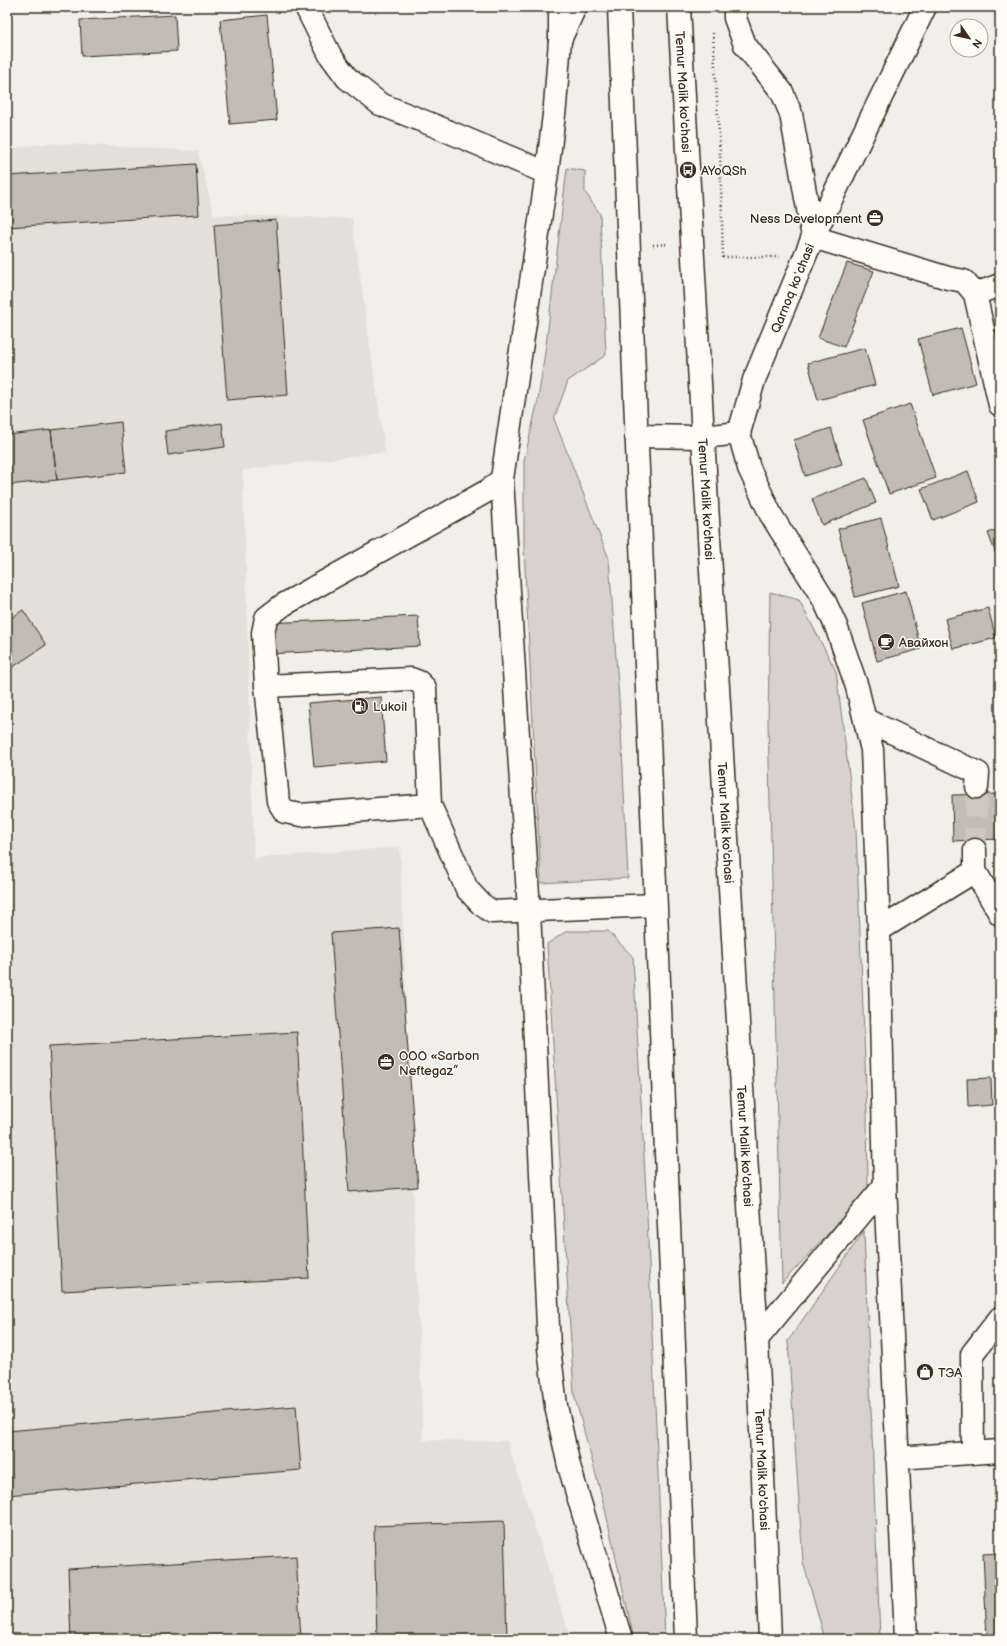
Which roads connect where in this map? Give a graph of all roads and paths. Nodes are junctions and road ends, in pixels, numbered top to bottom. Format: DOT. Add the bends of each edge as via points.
graph roads {
  1 [pos="306,7"];
  2 [pos="560,7"];
  3 [pos="575,7"];
  4 [pos="619,7"];
  5 [pos="679,7"];
  6 [pos="735,7"];
  7 [pos="925,7"];
  8 [pos="712,30"];
  9 [pos="560,40"];
  10 [pos="547,173"];
  11 [pos="813,237"];
  12 [pos="801,266"];
  13 [pos="1000,285"];
  14 [pos="975,294"];
  15 [pos="1000,405"];
  16 [pos="740,433"];
  17 [pos="636,436"];
  18 [pos="703,437"];
  19 [pos="502,479"];
  20 [pos="266,686"];
  21 [pos="866,720"];
  22 [pos="977,787"];
  23 [pos="430,804"];
  24 [pos="976,850"];
  25 [pos="975,871"];
  26 [pos="654,905"];
  27 [pos="529,911"];
  28 [pos="1000,914"];
  29 [pos="879,930"];
  30 [pos="885,1185"];
  31 [pos="1000,1318"];
  32 [pos="757,1339"];
  33 [pos="1000,1451"];
  34 [pos="973,1453"];
  35 [pos="897,1458"];
  36 [pos="620,1639"];
  37 [pos="686,1639"];
  38 [pos="770,1639"];
  39 [pos="906,1639"];
  1 -- 10 [label="main road" via="330,55 347,78 380,104"];
  2 -- 9 [label="main road"];
  3 -- 9 [label="main road"];
  4 -- 17 [label="main road"];
  5 -- 18 [label="main road, Temur Malik ko'chasi"];
  6 -- 11 [label="main road" via="735,18 745,45 782,92 791,114"];
  7 -- 11 [label="main road, Qarnoq koʻchasi"];
  8 -- 12 [label="path" via="720,151 723,257 781,257"];
  9 -- 10 [label="main road"];
  10 -- 19 [label="main road"];
  11 -- 12 [label="main road, Qarnoq koʻchasi"];
  11 -- 14 [label="main road" via="964,281"];
  12 -- 16 [label="main road, Qarnoq koʻchasi" via="754,380"];
  13 -- 14 [label="main road"];
  14 -- 15 [label="main road"];
  16 -- 18 [label="main road"];
  16 -- 21 [label="main road" via="749,468 771,515 824,600 836,626"];
  17 -- 18 [label="main road"];
  17 -- 26 [label="main road"];
  18 -- 32 [label="main road, Temur Malik ko'chasi"];
  19 -- 20 [label="main road" via="489,490 303,593 266,618 263,634"];
  19 -- 27 [label="main road"];
  20 -- 23 [label="main road" via="278,801 285,812 301,815"];
  20 -- 23 [label="main road" via="411,679 419,682 425,688"];
  21 -- 22 [label="main road" via="978,773"];
  21 -- 29 [label="main road" via="872,750"];
  23 -- 27 [label="main road" via="467,889 492,912"];
  24 -- 25 [label="main road"];
  25 -- 28 [label="main road"];
  25 -- 29 [label="main road"];
  26 -- 27 [label="main road"];
  26 -- 37 [label="main road"];
  27 -- 36 [label="main road" via="549,1348 556,1406 569,1466"];
  29 -- 30 [label="main road"];
  30 -- 32 [label="main road"];
  30 -- 35 [label="main road"];
  31 -- 34 [label="main road" via="972,1354"];
  32 -- 38 [label="main road, Temur Malik ko'chasi"];
  33 -- 34 [label="main road"];
  34 -- 35 [label="main road"];
  35 -- 39 [label="main road"];
}
